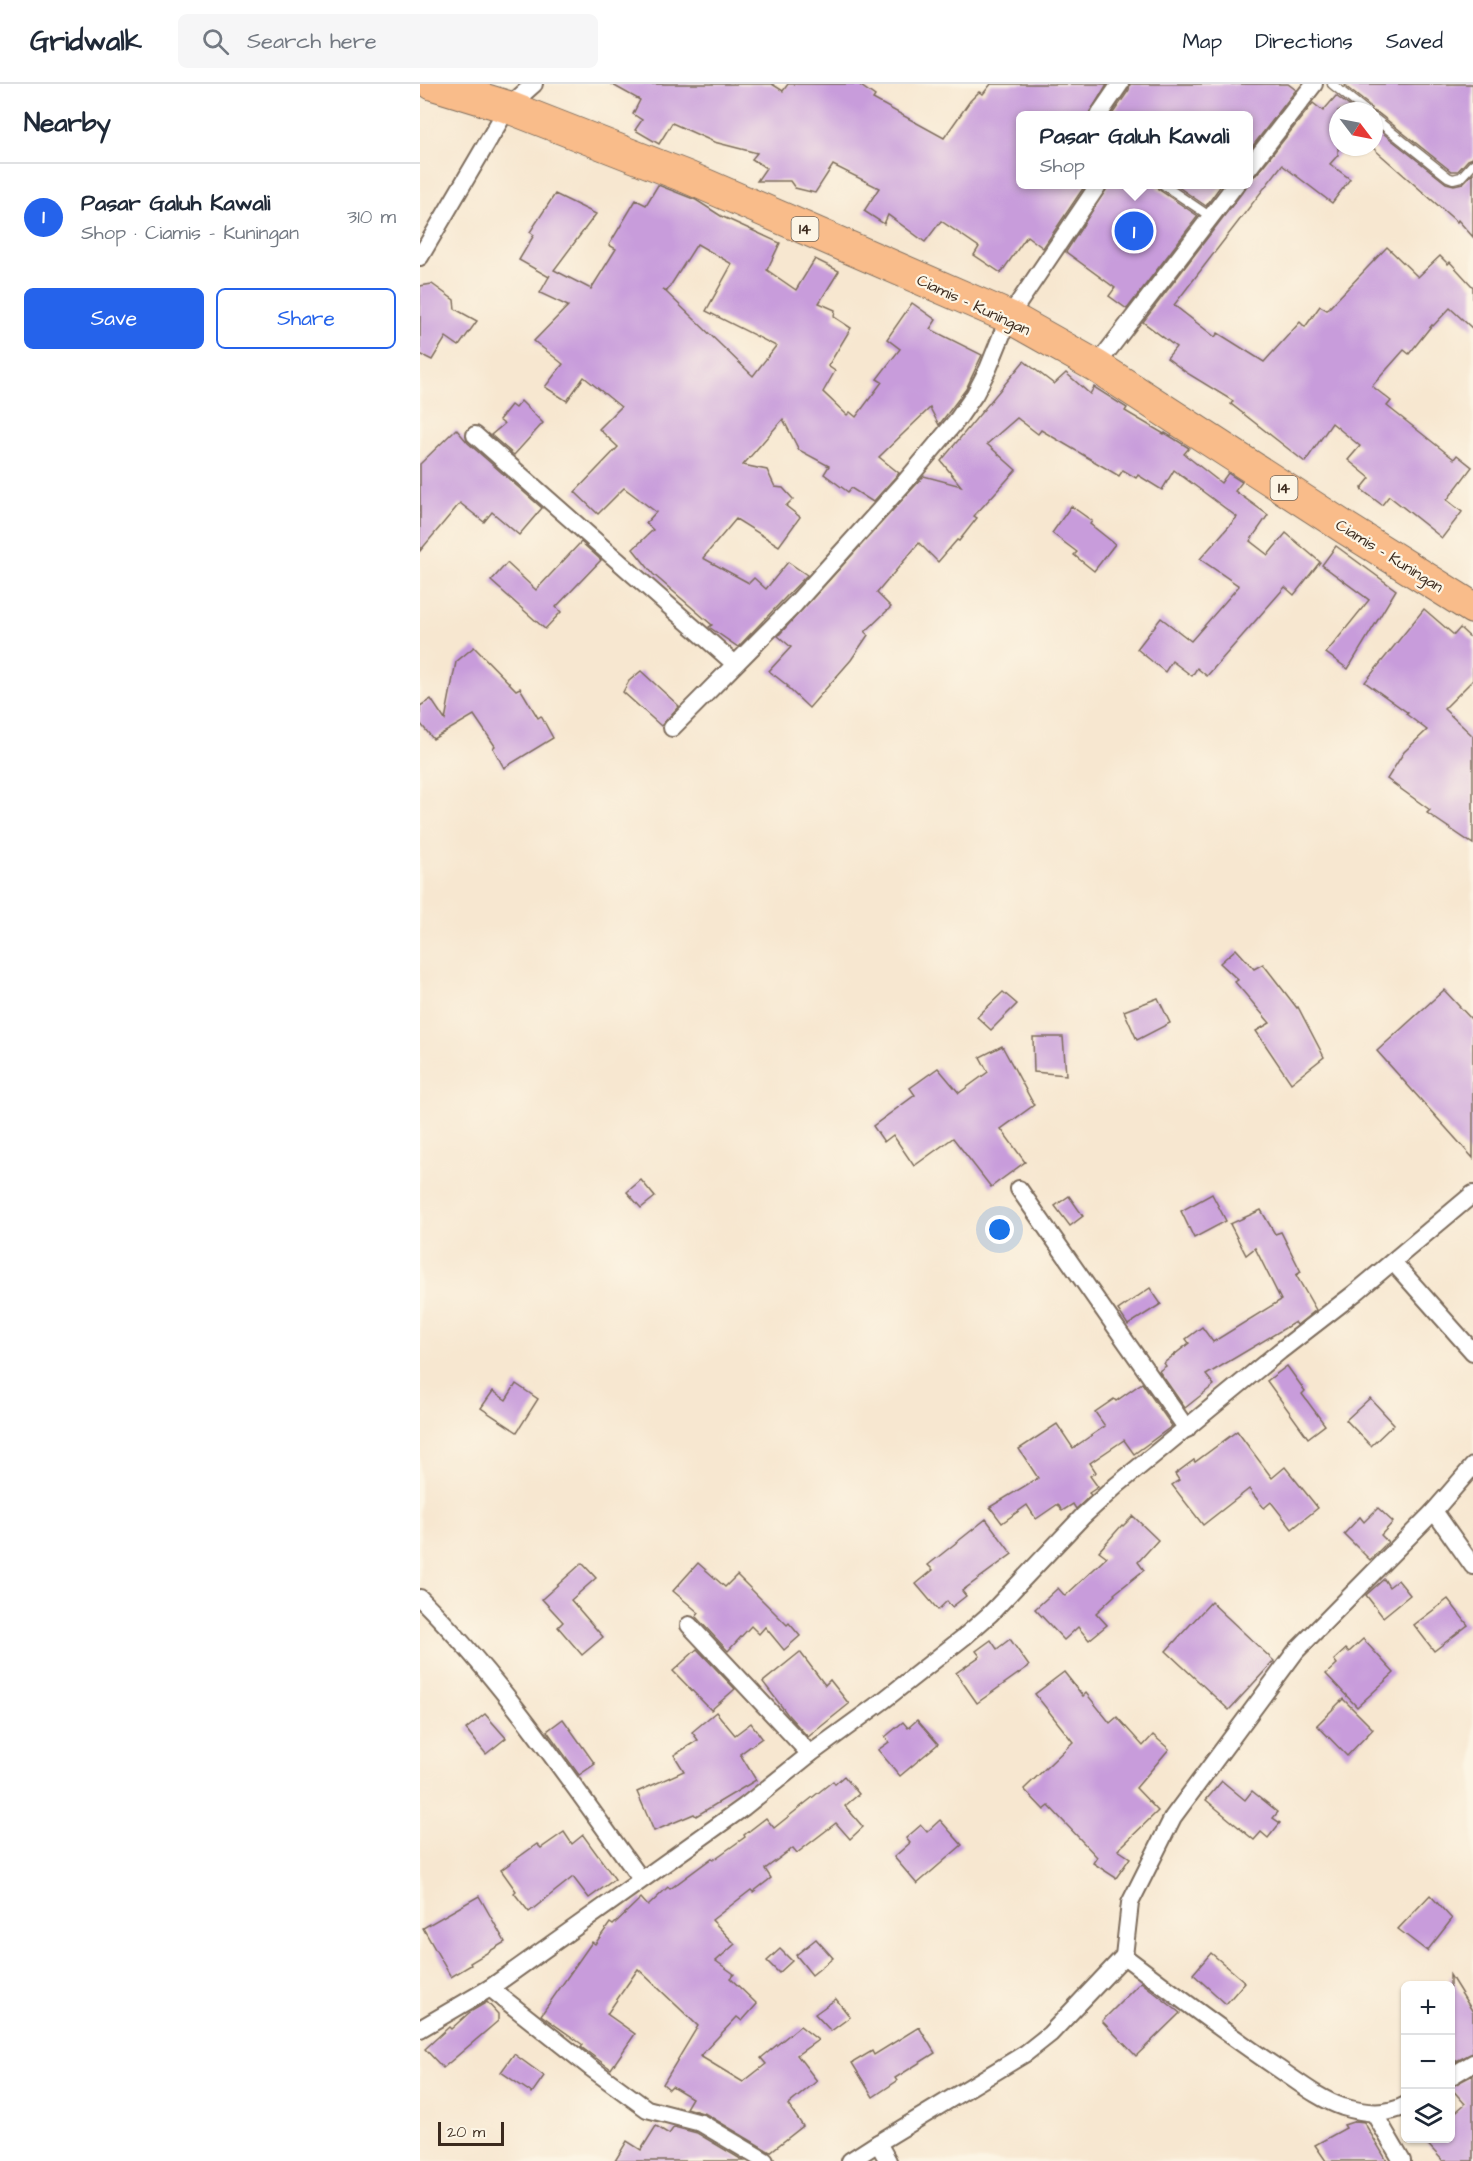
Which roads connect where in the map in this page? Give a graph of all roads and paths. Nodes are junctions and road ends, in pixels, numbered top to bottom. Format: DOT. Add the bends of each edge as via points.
graph roads {
  1 [pos="433,84"];
  2 [pos="534,84"];
  3 [pos="1120,84"];
  4 [pos="1314,84"];
  5 [pos="1332,84"];
  6 [pos="1355,102"];
  7 [pos="508,107"];
  8 [pos="1101,111"];
  9 [pos="1383,125"];
  10 [pos="1253,163"];
  11 [pos="1473,164"];
  12 [pos="1096,189"];
  13 [pos="1169,189"];
  14 [pos="1232,189"];
  15 [pos="1211,217"];
  16 [pos="420,257"];
  17 [pos="1009,317"];
  18 [pos="1096,366"];
  19 [pos="475,435"];
  20 [pos="1473,608"];
  21 [pos="735,664"];
  22 [pos="672,728"];
  23 [pos="1019,1189"];
  24 [pos="1473,1194"];
  25 [pos="1393,1262"];
  26 [pos="1473,1352"];
  27 [pos="1187,1429"];
  28 [pos="1473,1466"];
  29 [pos="1434,1511"];
  30 [pos="1473,1566"];
  31 [pos="420,1598"];
  32 [pos="689,1625"];
  33 [pos="810,1754"];
  34 [pos="641,1880"];
  35 [pos="1124,1956"];
  36 [pos="490,1988"];
  37 [pos="420,2029"];
  38 [pos="1473,2063"];
  39 [pos="1455,2074"];
  40 [pos="1401,2107"];
  41 [pos="1374,2113"];
  42 [pos="878,2143"];
  43 [pos="765,2161"];
  44 [pos="850,2161"];
  45 [pos="888,2161"];
  46 [pos="1402,2161"];
  1 -- 7 [label="highway, Ciamis - Kuningan / 14"];
  2 -- 7 [label="street"];
  3 -- 8 [label="street"];
  4 -- 10 [label="street"];
  5 -- 6 [label="lane"];
  7 -- 16 [label="street"];
  7 -- 17 [label="highway, Ciamis - Kuningan / 14" via="687,177"];
  9 -- 11 [label="lane" via="1448,177 1461,177"];
  12 -- 17 [label="street"];
  13 -- 15 [label="lane"];
  14 -- 15 [label="street"];
  15 -- 18 [label="street"];
  17 -- 18 [label="highway, Ciamis - Kuningan / 14"];
  17 -- 21 [label="street" via="988,369 957,420 795,604"];
  18 -- 20 [label="highway, Ciamis - Kuningan / 14"];
  19 -- 21 [label="street"];
  21 -- 22 [label="street"];
  23 -- 27 [label="street"];
  24 -- 25 [label="street"];
  25 -- 26 [label="street"];
  25 -- 27 [label="street"];
  27 -- 33 [label="street" via="1083,1516 990,1614"];
  28 -- 29 [label="street"];
  29 -- 30 [label="street"];
  29 -- 35 [label="street" via="1296,1650 1173,1817 1130,1903"];
  31 -- 34 [label="street" via="503,1692"];
  32 -- 33 [label="street"];
  33 -- 34 [label="street" via="744,1807"];
  34 -- 36 [label="street"];
  35 -- 41 [label="street" via="1209,2022 1315,2093 1341,2106"];
  35 -- 42 [label="street" via="1050,2034 1026,2053"];
  36 -- 37 [label="street"];
  36 -- 43 [label="street" via="647,2109 701,2123"];
  38 -- 39 [label="street"];
  40 -- 41 [label="street"];
  41 -- 46 [label="street"];
  42 -- 44 [label="street"];
  42 -- 45 [label="street"];
}
